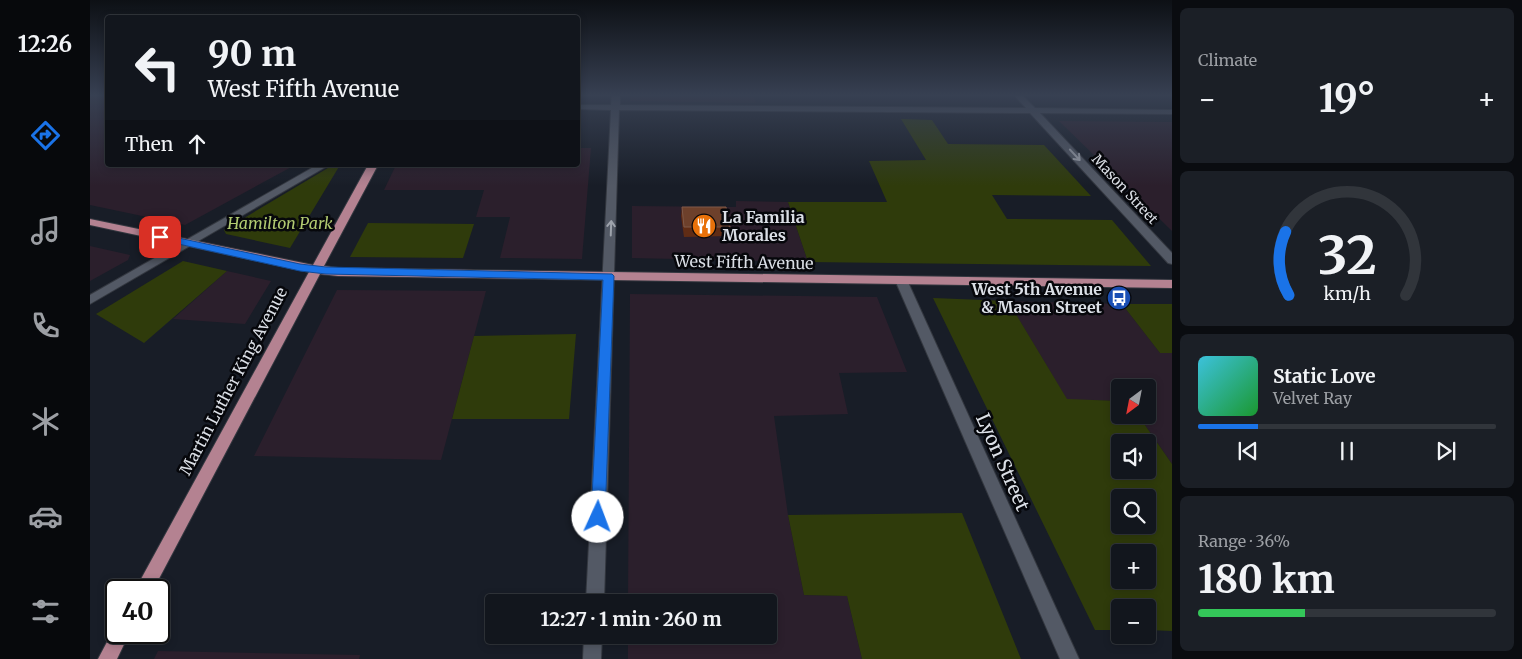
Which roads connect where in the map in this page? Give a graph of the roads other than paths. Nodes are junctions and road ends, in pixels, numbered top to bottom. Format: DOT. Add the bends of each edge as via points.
graph roads {
  1 [pos="615,125"];
  2 [pos="1047,125"];
  3 [pos="321,167"];
  4 [pos="371,167"];
  5 [pos="90,222"];
  6 [pos="188,243"];
  7 [pos="1172,260"];
  8 [pos="316,270"];
  9 [pos="609,276"];
  10 [pos="901,280"];
  11 [pos="1172,284"];
  12 [pos="90,300"];
  13 [pos="150,579"];
  14 [pos="595,594"];
  15 [pos="114,644"];
  16 [pos="593,644"];
  17 [pos="106,659"];
  18 [pos="592,659"];
  19 [pos="1070,659"];
  9 -- 1 [label="street, one-way"];
  2 -- 7 [label="street, Mason Street, one-way"];
  3 -- 6 [label="street"];
  4 -- 8 [label="main road, Martin Luther King Avenue"];
  5 -- 6 [label="main road, West Fifth Avenue"];
  6 -- 8 [label="main road, West Fifth Avenue"];
  6 -- 12 [label="street"];
  8 -- 9 [label="main road, West Fifth Avenue"];
  8 -- 13 [label="main road, Martin Luther King Avenue"];
  9 -- 10 [label="main road, West Fifth Avenue"];
  9 -- 14 [label="street"];
  10 -- 11 [label="main road, West Fifth Avenue"];
  10 -- 19 [label="street, Lyon Street"];
  15 -- 17 [label="main road"];
  16 -- 18 [label="street"];
}
